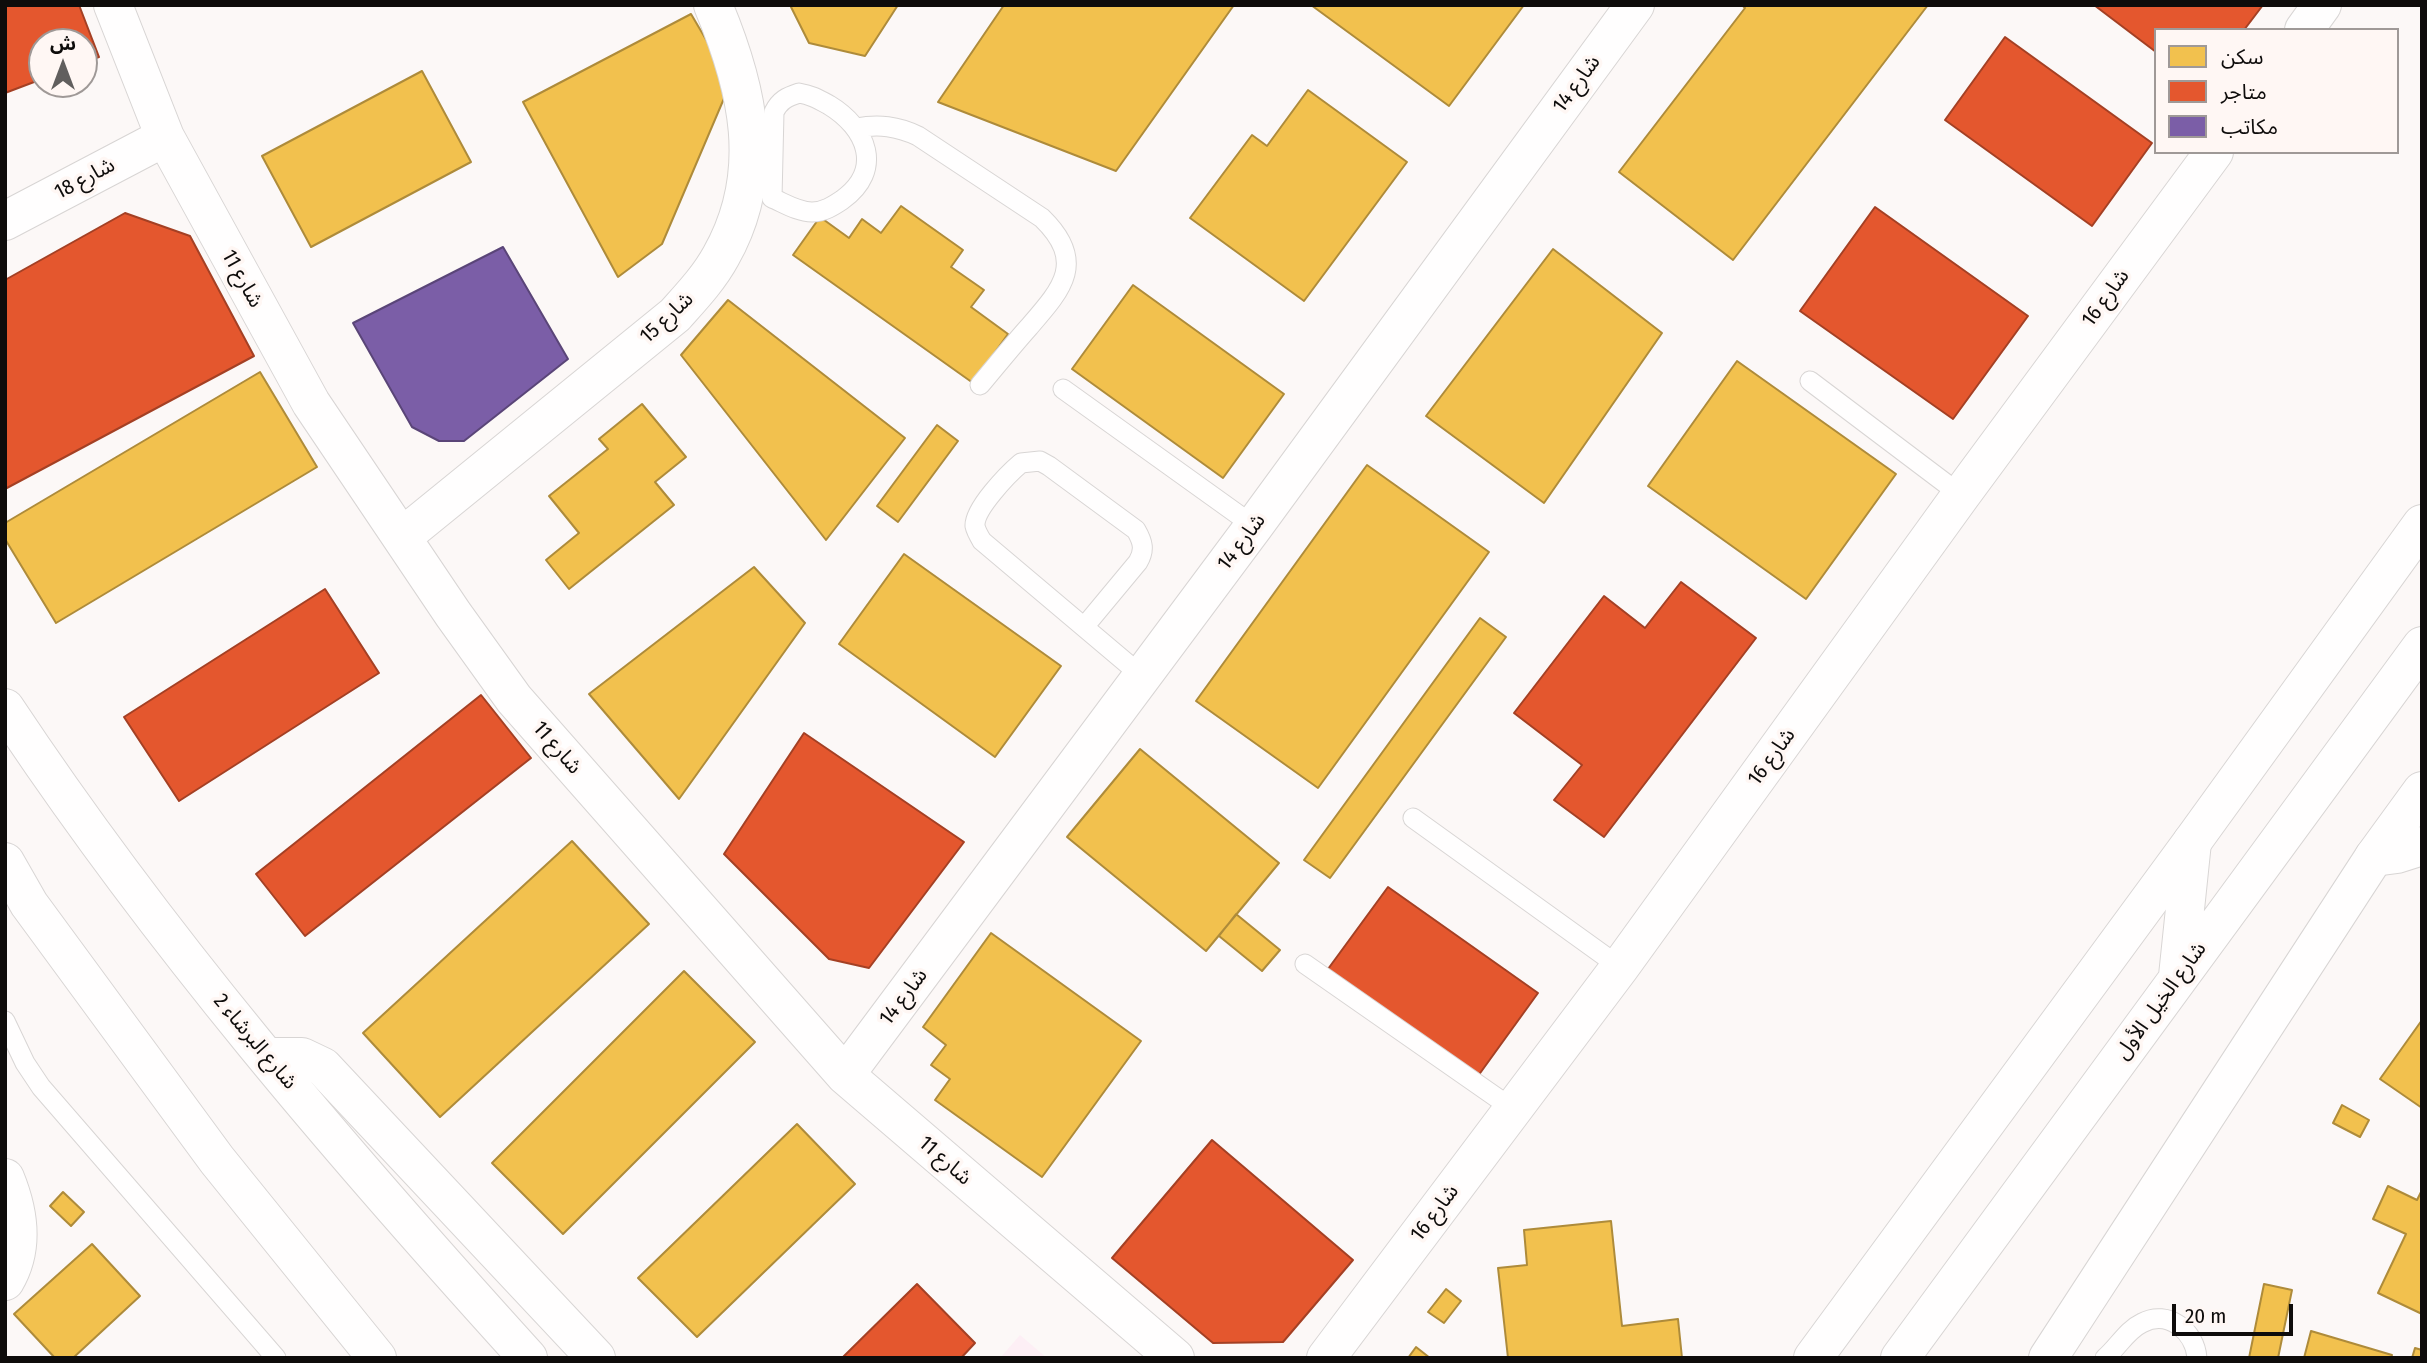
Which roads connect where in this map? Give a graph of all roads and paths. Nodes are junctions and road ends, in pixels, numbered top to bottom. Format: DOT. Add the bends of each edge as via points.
graph roads {
  1 [pos="113,5"];
  2 [pos="713,5"];
  3 [pos="1635,5"];
  4 [pos="2322,5"];
  5 [pos="2305,28"];
  6 [pos="856,128"];
  7 [pos="165,137"];
  8 [pos="2213,154"];
  9 [pos="759,192"];
  10 [pos="5,221"];
  11 [pos="1810,381"];
  12 [pos="979,385"];
  13 [pos="1063,389"];
  14 [pos="1961,495"];
  15 [pos="2422,524"];
  16 [pos="1254,526"];
  17 [pos="402,537"];
  18 [pos="1084,628"];
  19 [pos="2422,646"];
  20 [pos="1142,676"];
  21 [pos="5,708"];
  22 [pos="2422,791"];
  23 [pos="1413,818"];
  24 [pos="2192,842"];
  25 [pos="2422,846"];
  26 [pos="2374,857"];
  27 [pos="5,862"];
  28 [pos="1306,964"];
  29 [pos="1620,967"];
  30 [pos="2178,978"];
  31 [pos="5,1021"];
  32 [pos="268,1057"];
  33 [pos="845,1075"];
  34 [pos="1513,1109"];
  35 [pos="5,1178"];
  36 [pos="5,1281"];
  37 [pos="276,1358"];
  38 [pos="377,1358"];
  39 [pos="528,1358"];
  40 [pos="596,1358"];
  41 [pos="1175,1358"];
  42 [pos="1326,1358"];
  43 [pos="1812,1358"];
  44 [pos="1900,1358"];
  45 [pos="2048,1358"];
  46 [pos="2105,1358"];
  47 [pos="2197,1358"];
  1 -- 7 [label="street, شارع 11"];
  2 -- 9 [label="street, شارع 15" via="737,69"];
  3 -- 16 [label="street, شارع 14"];
  4 -- 5 [label="street"];
  6 -- 9 [label="lane" via="863,138 866,166 852,192 833,206 800,210"];
  6 -- 9 [label="lane" via="845,115 810,94 787,96 774,112"];
  6 -- 12 [label="lane" via="888,126 918,136 1042,218 1057,233 1066,252 1066,274 1058,293"];
  7 -- 10 [label="street, شارع 18"];
  7 -- 17 [label="street, شارع 11" via="311,402"];
  8 -- 14 [label="street, شارع 16"];
  9 -- 17 [label="street, شارع 15" via="700,287 675,315"];
  11 -- 14 [label="lane"];
  13 -- 16 [label="lane"];
  14 -- 29 [label="street, شارع 16"];
  15 -- 24 [label="street"];
  16 -- 20 [label="street, شارع 14"];
  17 -- 33 [label="street, شارع 11" via="514,699"];
  18 -- 18 [label="lane" via="977,533 981,508 1021,463 1040,461 1049,466 1141,538 1143,554 1138,562"];
  18 -- 20 [label="lane"];
  19 -- 30 [label="street, شارع الخيل الأول"];
  20 -- 33 [label="street, شارع 14"];
  21 -- 32 [label="street, شارع البرشاء 2" via="122,877"];
  22 -- 26 [label="street"];
  23 -- 29 [label="lane"];
  24 -- 30 [label="street"];
  24 -- 43 [label="street"];
  25 -- 26 [label="street"];
  26 -- 45 [label="street"];
  27 -- 38 [label="street" via="29,904 217,1160"];
  28 -- 34 [label="lane"];
  29 -- 34 [label="street, شارع 16"];
  30 -- 44 [label="street, شارع الخيل الأول"];
  31 -- 37 [label="lane" via="41,1087"];
  32 -- 39 [label="street, شارع البرشاء 2"];
  32 -- 40 [label="street" via="302,1057 323,1067"];
  33 -- 41 [label="street, شارع 11"];
  34 -- 42 [label="street, شارع 16"];
  35 -- 36 [label="street" via="18,1224 16,1250"];
  46 -- 47 [label="lane" via="2132,1330 2155,1319 2181,1325 2196,1347"];
}
